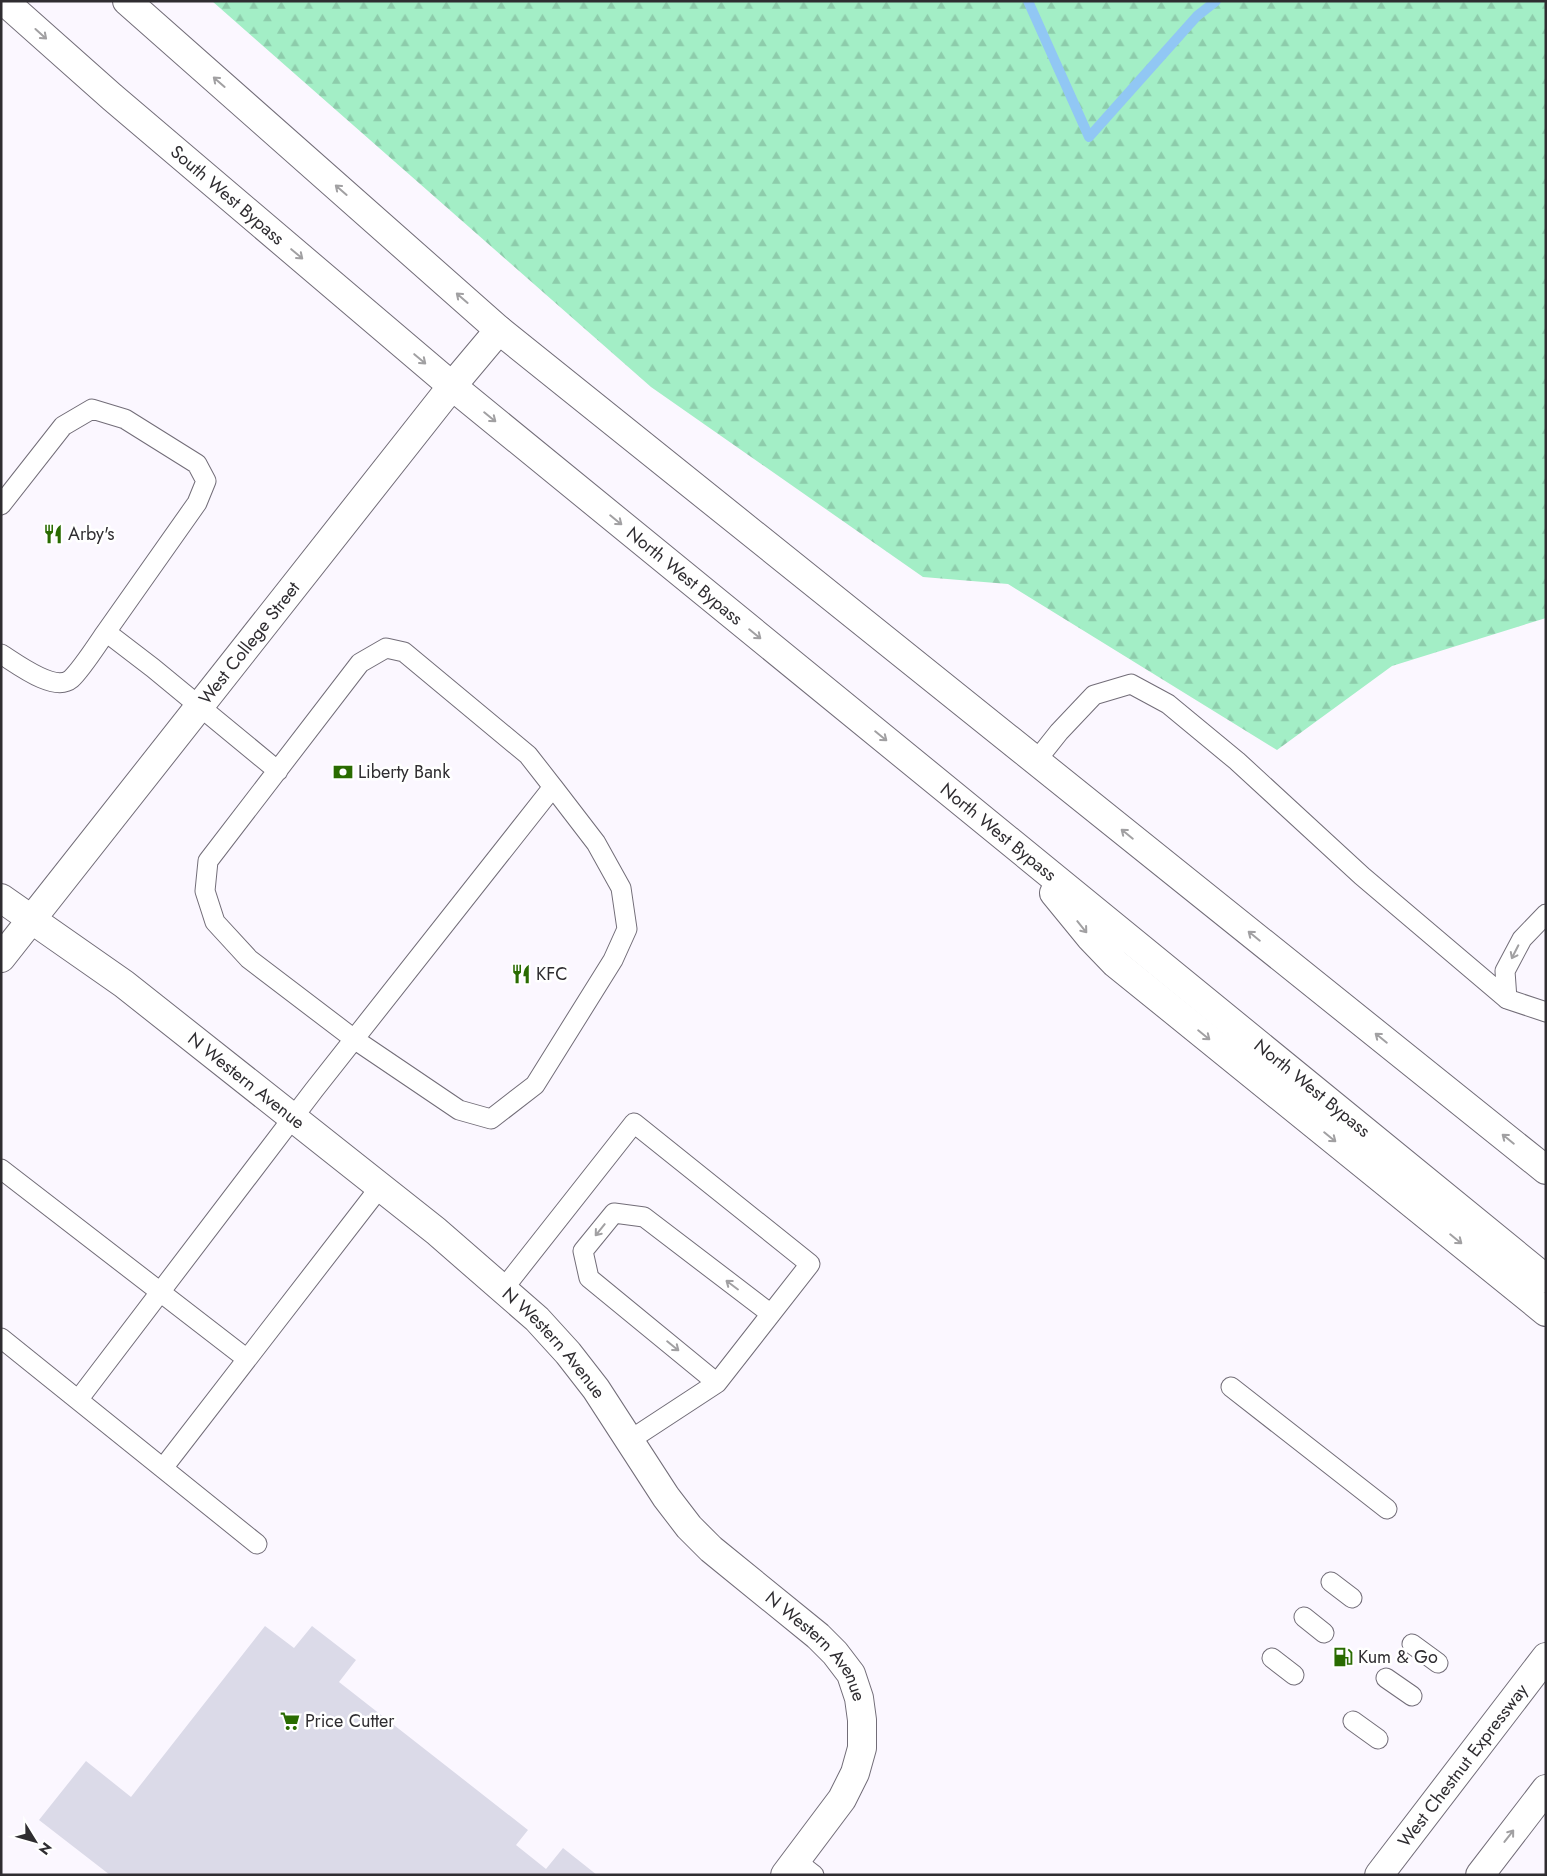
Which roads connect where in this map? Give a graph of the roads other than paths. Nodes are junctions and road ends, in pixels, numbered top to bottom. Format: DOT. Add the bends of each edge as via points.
graph roads {
  1 [pos="4,1"];
  2 [pos="127,1"];
  3 [pos="499,330"];
  4 [pos="452,386"];
  5 [pos="1,505"];
  6 [pos="106,632"];
  7 [pos="1,654"];
  8 [pos="200,706"];
  9 [pos="1036,761"];
  10 [pos="278,771"];
  11 [pos="553,787"];
  12 [pos="1019,849"];
  13 [pos="1,898"];
  14 [pos="1546,914"];
  15 [pos="32,919"];
  16 [pos="1,958"];
  17 [pos="1507,999"];
  18 [pos="1546,1012"];
  19 [pos="354,1039"];
  20 [pos="293,1118"];
  21 [pos="1,1170"];
  22 [pos="1546,1170"];
  23 [pos="380,1187"];
  24 [pos="1546,1278"];
  25 [pos="504,1288"];
  26 [pos="158,1292"];
  27 [pos="1546,1312"];
  28 [pos="771,1314"];
  29 [pos="1,1338"];
  30 [pos="247,1359"];
  31 [pos="717,1383"];
  32 [pos="1231,1387"];
  33 [pos="78,1400"];
  34 [pos="630,1440"];
  35 [pos="163,1468"];
  36 [pos="1387,1509"];
  37 [pos="257,1544"];
  38 [pos="1331,1582"];
  39 [pos="1352,1598"];
  40 [pos="1304,1617"];
  41 [pos="1324,1633"];
  42 [pos="1412,1644"];
  43 [pos="1546,1657"];
  44 [pos="1272,1658"];
  45 [pos="1438,1663"];
  46 [pos="1294,1676"];
  47 [pos="1386,1678"];
  48 [pos="1412,1696"];
  49 [pos="1353,1720"];
  50 [pos="1378,1739"];
  51 [pos="1546,1789"];
  52 [pos="798,1870"];
  53 [pos="1379,1875"];
  54 [pos="1480,1875"];
  1 -- 4 [label="main road, South West Bypass, one-way"];
  3 -- 2 [label="main road, one-way"];
  3 -- 4 [label="main road, West College Street"];
  3 -- 9 [label="main road"];
  4 -- 8 [label="main road, West College Street"];
  4 -- 12 [label="main road, North West Bypass, one-way"];
  5 -- 6 [label="lane" via="63,426 92,409 125,418 197,464 206,481 197,503"];
  6 -- 7 [label="lane" via="70,680 59,683 45,681"];
  6 -- 8 [label="lane"];
  8 -- 10 [label="lane"];
  8 -- 15 [label="main road, West College Street"];
  9 -- 17 [label="lane" via="1094,695 1131,684 1168,704 1237,761 1362,876"];
  22 -- 9 [label="main road, one-way"];
  10 -- 11 [label="lane" via="360,663 386,648 404,652 528,755"];
  10 -- 19 [label="lane" via="208,861 205,891 215,922 249,959"];
  11 -- 19 [label="lane"];
  11 -- 19 [label="lane" via="596,843 621,888 627,929 613,960 535,1085 491,1119 459,1110"];
  12 -- 24 [label="main road, North West Bypass"];
  12 -- 27 [label="main road, one-way" via="1115,963"];
  13 -- 15 [label="main road, N Western Avenue"];
  14 -- 17 [label="lane, one-way" via="1522,938 1505,972"];
  15 -- 16 [label="main road, West College Street"];
  15 -- 20 [label="main road, N Western Avenue" via="124,984"];
  17 -- 18 [label="lane"];
  19 -- 20 [label="lane"];
  20 -- 23 [label="main road, N Western Avenue"];
  20 -- 26 [label="lane"];
  21 -- 26 [label="lane"];
  23 -- 25 [label="main road, N Western Avenue"];
  23 -- 30 [label="lane"];
  25 -- 28 [label="lane" via="634,1123 810,1264"];
  25 -- 34 [label="main road, N Western Avenue" via="568,1352"];
  26 -- 30 [label="lane"];
  26 -- 33 [label="lane"];
  28 -- 31 [label="lane"];
  28 -- 31 [label="lane, one-way" via="644,1217 614,1213 583,1251 589,1278"];
  29 -- 33 [label="lane"];
  30 -- 35 [label="lane"];
  31 -- 34 [label="lane"];
  32 -- 36 [label="lane"];
  33 -- 35 [label="lane"];
  34 -- 52 [label="main road, N Western Avenue" via="689,1528 710,1549 818,1636 851,1674 860,1698 862,1748 855,1773 842,1799"];
  35 -- 37 [label="lane"];
  38 -- 39 [label="lane"];
  40 -- 41 [label="lane"];
  42 -- 45 [label="lane"];
  43 -- 53 [label="main road, West Chestnut Expressway"];
  44 -- 46 [label="lane"];
  47 -- 48 [label="lane"];
  49 -- 50 [label="lane"];
  54 -- 51 [label="main road, one-way"];
}
